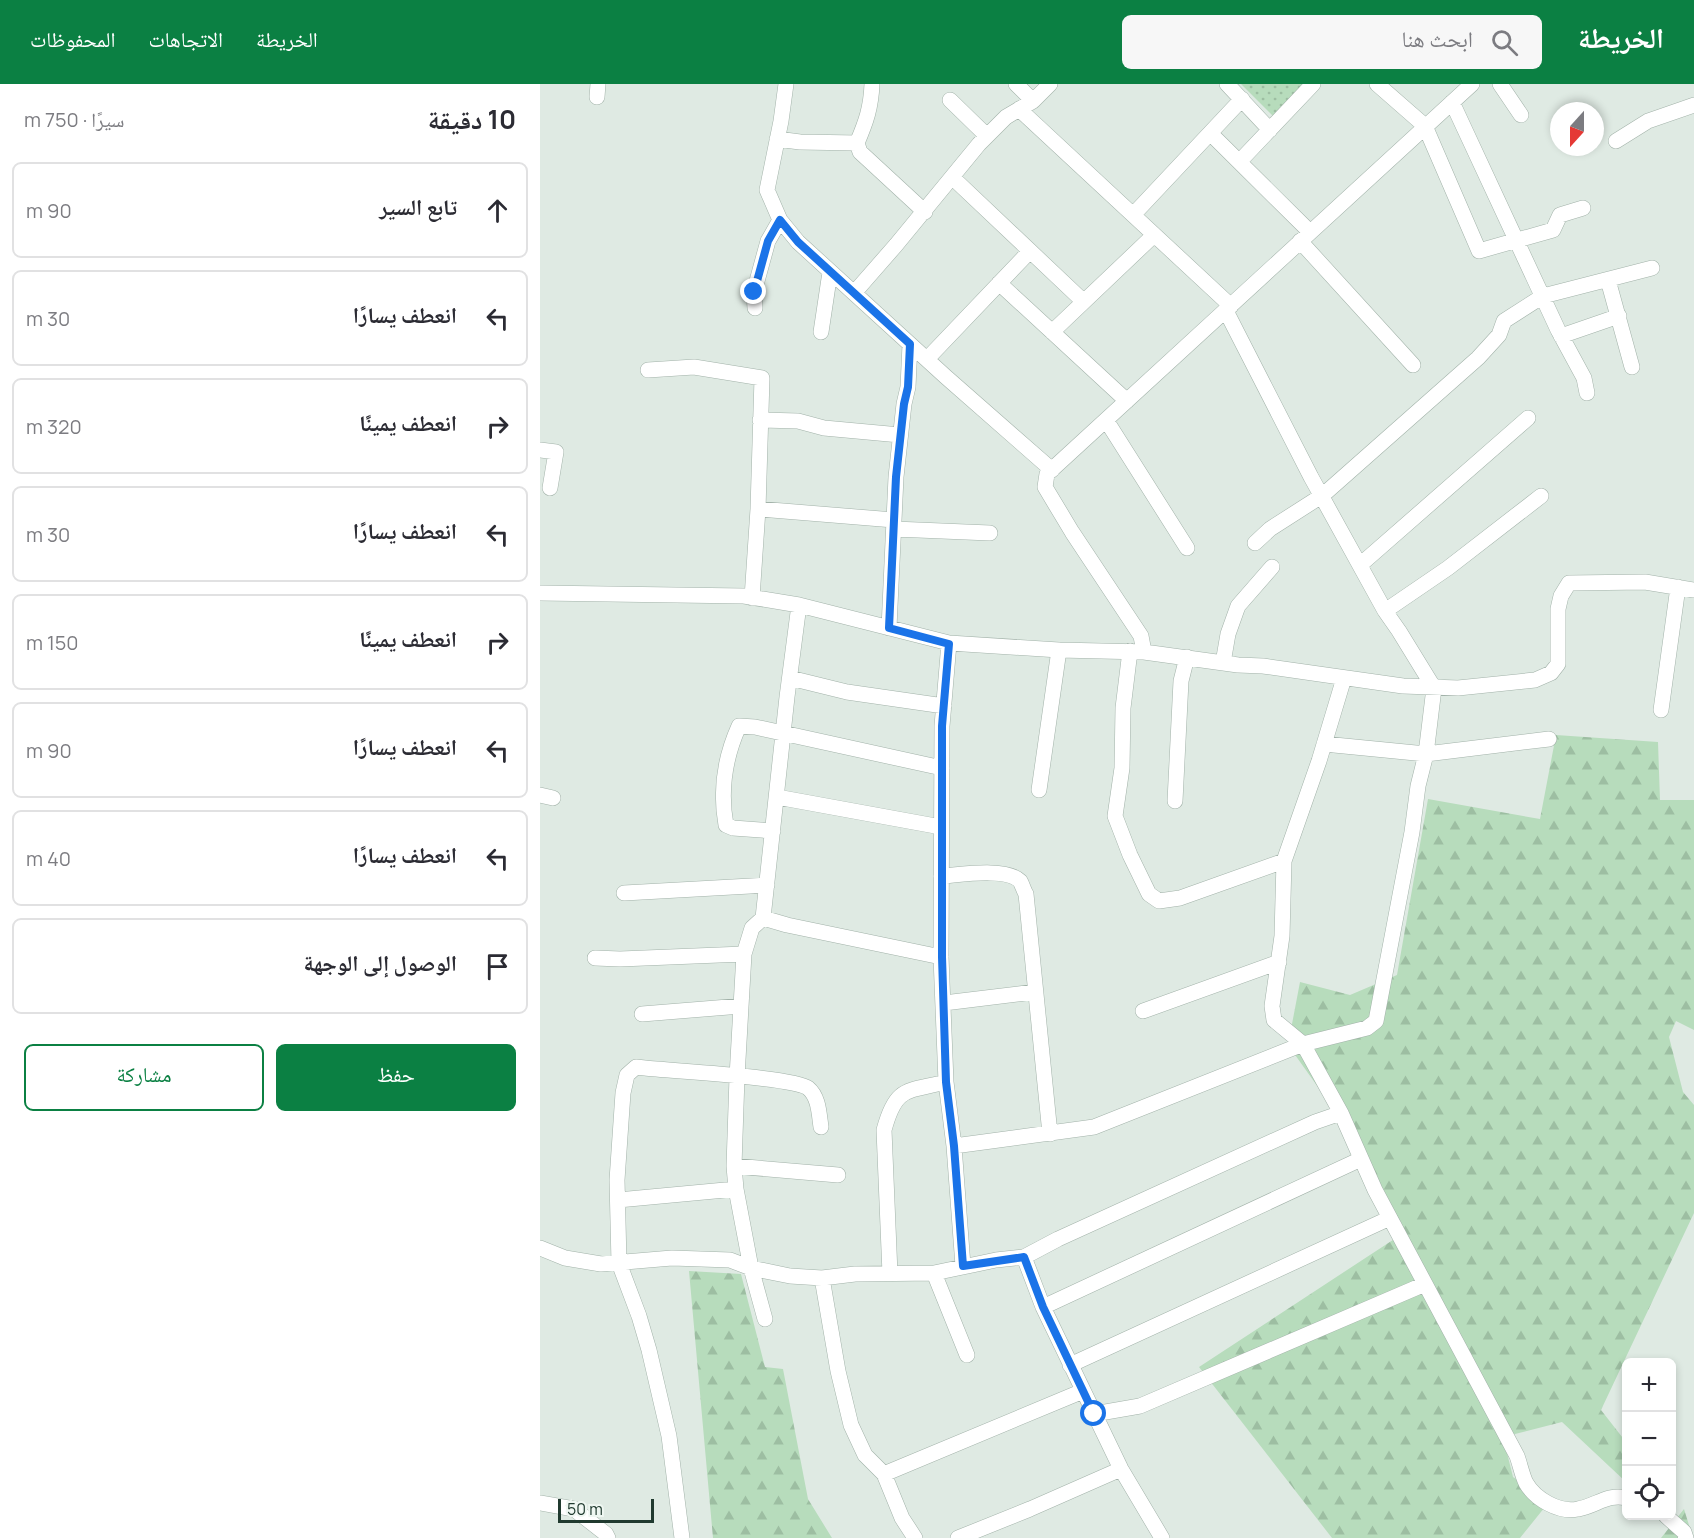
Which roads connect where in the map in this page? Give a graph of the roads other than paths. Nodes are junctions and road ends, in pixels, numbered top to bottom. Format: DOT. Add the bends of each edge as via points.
graph roads {
  1 [pos="786,84"];
  2 [pos="872,84"];
  3 [pos="1016,84"];
  4 [pos="1050,84"];
  5 [pos="1227,84"];
  6 [pos="1313,84"];
  7 [pos="1377,84"];
  8 [pos="1472,84"];
  9 [pos="1500,84"];
  10 [pos="1242,99"];
  11 [pos="950,100"];
  12 [pos="1033,101"];
  13 [pos="1452,102"];
  14 [pos="1694,105"];
  15 [pos="1019,110"];
  16 [pos="1521,116"];
  17 [pos="1425,126"];
  18 [pos="1270,130"];
  19 [pos="1210,133"];
  20 [pos="987,136"];
  21 [pos="777,139"];
  22 [pos="1616,141"];
  23 [pos="857,143"];
  24 [pos="1240,161"];
  25 [pos="952,178"];
  26 [pos="1583,208"];
  27 [pos="925,212"];
  28 [pos="1133,215"];
  29 [pos="780,220"];
  30 [pos="1154,235"];
  31 [pos="1305,236"];
  32 [pos="1517,241"];
  33 [pos="1030,251"];
  34 [pos="1652,268"];
  35 [pos="830,272"];
  36 [pos="1608,280"];
  37 [pos="999,283"];
  38 [pos="854,293"];
  39 [pos="1543,296"];
  40 [pos="1083,301"];
  41 [pos="755,308"];
  42 [pos="1228,309"];
  43 [pos="1619,316"];
  44 [pos="821,332"];
  45 [pos="1052,332"];
  46 [pos="1561,336"];
  47 [pos="910,344"];
  48 [pos="927,360"];
  49 [pos="1413,365"];
  50 [pos="1632,368"];
  51 [pos="648,370"];
  52 [pos="1587,393"];
  53 [pos="1126,401"];
  54 [pos="1528,418"];
  55 [pos="760,420"];
  56 [pos="1106,420"];
  57 [pos="900,435"];
  58 [pos="540,450"];
  59 [pos="1052,470"];
  60 [pos="550,488"];
  61 [pos="1323,495"];
  62 [pos="1542,496"];
  63 [pos="758,509"];
  64 [pos="894,524"];
  65 [pos="990,533"];
  66 [pos="1255,543"];
  67 [pos="1188,548"];
  68 [pos="1360,565"];
  69 [pos="1272,567"];
  70 [pos="1678,587"];
  71 [pos="1694,590"];
  72 [pos="540,593"];
  73 [pos="752,598"];
  74 [pos="799,604"];
  75 [pos="1385,611"];
  76 [pos="889,628"];
  77 [pos="949,644"];
  78 [pos="1059,650"];
  79 [pos="1137,651"];
  80 [pos="1187,657"];
  81 [pos="1223,663"];
  82 [pos="790,678"];
  83 [pos="1344,678"];
  84 [pos="1434,688"];
  85 [pos="944,706"];
  86 [pos="1661,710"];
  87 [pos="783,734"];
  88 [pos="1549,739"];
  89 [pos="1324,744"];
  90 [pos="1426,754"];
  91 [pos="942,768"];
  92 [pos="1040,790"];
  93 [pos="777,797"];
  94 [pos="1175,801"];
  95 [pos="941,827"];
  96 [pos="773,831"];
  97 [pos="1284,861"];
  98 [pos="941,876"];
  99 [pos="767,885"];
  100 [pos="624,893"];
  101 [pos="763,918"];
  102 [pos="744,954"];
  103 [pos="942,957"];
  104 [pos="595,958"];
  105 [pos="1279,962"];
  106 [pos="1034,992"];
  107 [pos="944,1004"];
  108 [pos="741,1006"];
  109 [pos="1143,1011"];
  110 [pos="642,1014"];
  111 [pos="1303,1044"];
  112 [pos="737,1077"];
  113 [pos="946,1082"];
  114 [pos="1341,1113"];
  115 [pos="821,1127"];
  116 [pos="1050,1134"];
  117 [pos="954,1146"];
  118 [pos="1362,1159"];
  119 [pos="734,1166"];
  120 [pos="838,1175"];
  121 [pos="736,1189"];
  122 [pos="618,1200"];
  123 [pos="1390,1218"];
  124 [pos="540,1248"];
  125 [pos="1024,1257"];
  126 [pos="619,1263"];
  127 [pos="963,1266"];
  128 [pos="751,1268"];
  129 [pos="934,1273"];
  130 [pos="890,1274"];
  131 [pos="822,1278"];
  132 [pos="1425,1284"];
  133 [pos="1043,1307"];
  134 [pos="765,1319"];
  135 [pos="967,1355"];
  136 [pos="1070,1365"];
  137 [pos="1083,1392"];
  138 [pos="1094,1414"];
  139 [pos="1120,1469"];
  140 [pos="884,1474"];
  141 [pos="1622,1497"];
  142 [pos="540,1503"];
  143 [pos="1671,1520"];
  144 [pos="608,1538"];
  145 [pos="682,1538"];
  146 [pos="915,1538"];
  147 [pos="958,1538"];
  148 [pos="1162,1538"];
  149 [pos="1686,1538"];
  1 -- 21 [label="street"];
  2 -- 23 [label="street" via="867,120"];
  3 -- 12 [label="street"];
  4 -- 12 [label="street"];
  5 -- 10 [label="street"];
  6 -- 18 [label="street"];
  7 -- 17 [label="street"];
  8 -- 13 [label="street"];
  9 -- 16 [label="street"];
  10 -- 18 [label="street"];
  10 -- 19 [label="street"];
  11 -- 20 [label="street"];
  12 -- 15 [label="street"];
  13 -- 17 [label="street"];
  13 -- 32 [label="street"];
  14 -- 22 [label="street" via="1648,121"];
  15 -- 20 [label="street"];
  15 -- 28 [label="street"];
  17 -- 31 [label="street"];
  17 -- 32 [label="street" via="1479,251"];
  18 -- 24 [label="street"];
  19 -- 24 [label="street"];
  19 -- 28 [label="street"];
  20 -- 25 [label="street"];
  21 -- 23 [label="street"];
  21 -- 29 [label="street" via="767,190"];
  23 -- 27 [label="street" via="860,152"];
  24 -- 31 [label="street"];
  25 -- 27 [label="street"];
  25 -- 33 [label="street"];
  26 -- 32 [label="street" via="1560,215 1553,230"];
  27 -- 38 [label="street"];
  28 -- 30 [label="street"];
  29 -- 35 [label="street"];
  29 -- 41 [label="street" via="768,241 754,292"];
  30 -- 40 [label="street"];
  30 -- 42 [label="street"];
  31 -- 42 [label="street"];
  31 -- 49 [label="street"];
  32 -- 39 [label="street"];
  33 -- 37 [label="street"];
  33 -- 40 [label="street"];
  34 -- 36 [label="street"];
  35 -- 38 [label="street"];
  35 -- 44 [label="street"];
  36 -- 39 [label="street"];
  36 -- 43 [label="street"];
  37 -- 45 [label="street"];
  37 -- 48 [label="street"];
  38 -- 47 [label="street"];
  39 -- 46 [label="street"];
  39 -- 61 [label="street" via="1504,321 1499,335 1478,358"];
  40 -- 45 [label="street"];
  42 -- 53 [label="street"];
  42 -- 61 [label="street"];
  43 -- 46 [label="street"];
  43 -- 50 [label="street"];
  45 -- 53 [label="street"];
  46 -- 52 [label="street" via="1584,378"];
  47 -- 48 [label="street"];
  47 -- 57 [label="street"];
  48 -- 59 [label="street"];
  51 -- 55 [label="street" via="694,367 762,378"];
  53 -- 56 [label="street"];
  54 -- 68 [label="street"];
  55 -- 57 [label="street" via="798,421 833,429"];
  55 -- 63 [label="street"];
  56 -- 59 [label="street"];
  56 -- 67 [label="street"];
  57 -- 64 [label="street"];
  58 -- 60 [label="street" via="556,452"];
  59 -- 79 [label="street" via="1047,474 1045,487 1141,636"];
  61 -- 66 [label="street"];
  61 -- 68 [label="street"];
  62 -- 75 [label="street"];
  63 -- 64 [label="street"];
  63 -- 73 [label="street"];
  64 -- 65 [label="street"];
  64 -- 76 [label="street"];
  68 -- 75 [label="street"];
  69 -- 81 [label="street" via="1238,606"];
  70 -- 71 [label="street"];
  70 -- 84 [label="street" via="1645,582 1569,583 1558,609 1558,664 1551,673 1535,680"];
  70 -- 86 [label="street"];
  72 -- 73 [label="street"];
  73 -- 74 [label="street"];
  74 -- 76 [label="street"];
  74 -- 82 [label="street"];
  75 -- 84 [label="street"];
  76 -- 77 [label="street"];
  77 -- 78 [label="street"];
  77 -- 85 [label="street"];
  78 -- 79 [label="street"];
  78 -- 92 [label="street"];
  79 -- 80 [label="street"];
  79 -- 97 [label="street" via="1124,708 1115,816 1149,894 1159,901 1180,898"];
  80 -- 81 [label="street"];
  80 -- 94 [label="street" via="1181,681"];
  81 -- 83 [label="street"];
  82 -- 85 [label="street" via="847,692"];
  82 -- 87 [label="street"];
  83 -- 84 [label="street"];
  83 -- 89 [label="street"];
  84 -- 90 [label="street"];
  85 -- 91 [label="street"];
  87 -- 91 [label="street"];
  87 -- 93 [label="street"];
  87 -- 96 [label="street" via="739,726 727,761 723,807 726,825"];
  88 -- 90 [label="street"];
  89 -- 90 [label="street"];
  89 -- 97 [label="street"];
  90 -- 111 [label="street" via="1376,1021 1367,1028"];
  91 -- 95 [label="street"];
  93 -- 95 [label="street"];
  93 -- 96 [label="street"];
  95 -- 98 [label="street"];
  96 -- 99 [label="street"];
  97 -- 105 [label="street"];
  98 -- 103 [label="street"];
  98 -- 106 [label="street" via="1009,875 1020,882 1026,894"];
  99 -- 100 [label="street"];
  99 -- 101 [label="street"];
  101 -- 102 [label="street" via="752,928"];
  101 -- 103 [label="street"];
  102 -- 104 [label="street"];
  102 -- 108 [label="street"];
  103 -- 107 [label="street"];
  105 -- 109 [label="street"];
  105 -- 111 [label="street" via="1272,1006 1274,1020"];
  106 -- 107 [label="street"];
  106 -- 116 [label="street"];
  107 -- 113 [label="street"];
  108 -- 110 [label="street"];
  108 -- 112 [label="street"];
  111 -- 114 [label="street"];
  111 -- 116 [label="street" via="1094,1127"];
  112 -- 115 [label="street" via="806,1086 814,1095"];
  112 -- 119 [label="street"];
  112 -- 122 [label="street" via="636,1067 627,1075"];
  113 -- 117 [label="street"];
  113 -- 130 [label="street" via="902,1093 890,1109 884,1130"];
  114 -- 118 [label="street"];
  114 -- 125 [label="street"];
  116 -- 117 [label="street"];
  117 -- 127 [label="street"];
  118 -- 123 [label="street"];
  118 -- 133 [label="street"];
  119 -- 120 [label="street"];
  119 -- 121 [label="street"];
  121 -- 122 [label="street"];
  121 -- 128 [label="street"];
  122 -- 126 [label="street"];
  123 -- 132 [label="street"];
  123 -- 136 [label="street"];
  124 -- 126 [label="street" via="565,1258"];
  125 -- 127 [label="street"];
  125 -- 133 [label="street"];
  126 -- 128 [label="street" via="672,1258 730,1260"];
  126 -- 145 [label="street" via="652,1360 669,1436"];
  127 -- 129 [label="street"];
  128 -- 131 [label="street"];
  128 -- 134 [label="street"];
  129 -- 130 [label="street"];
  129 -- 135 [label="street"];
  130 -- 131 [label="street"];
  131 -- 140 [label="street" via="851,1425 865,1455"];
  132 -- 138 [label="street" via="1140,1406"];
  132 -- 141 [label="street" via="1533,1491 1558,1508 1576,1509 1616,1495"];
  133 -- 136 [label="street"];
  136 -- 137 [label="street"];
  137 -- 138 [label="street"];
  137 -- 140 [label="street"];
  138 -- 139 [label="street"];
  139 -- 147 [label="street"];
  139 -- 148 [label="street"];
  140 -- 146 [label="street"];
  142 -- 144 [label="street" via="574,1509"];
  143 -- 149 [label="street"];
}
